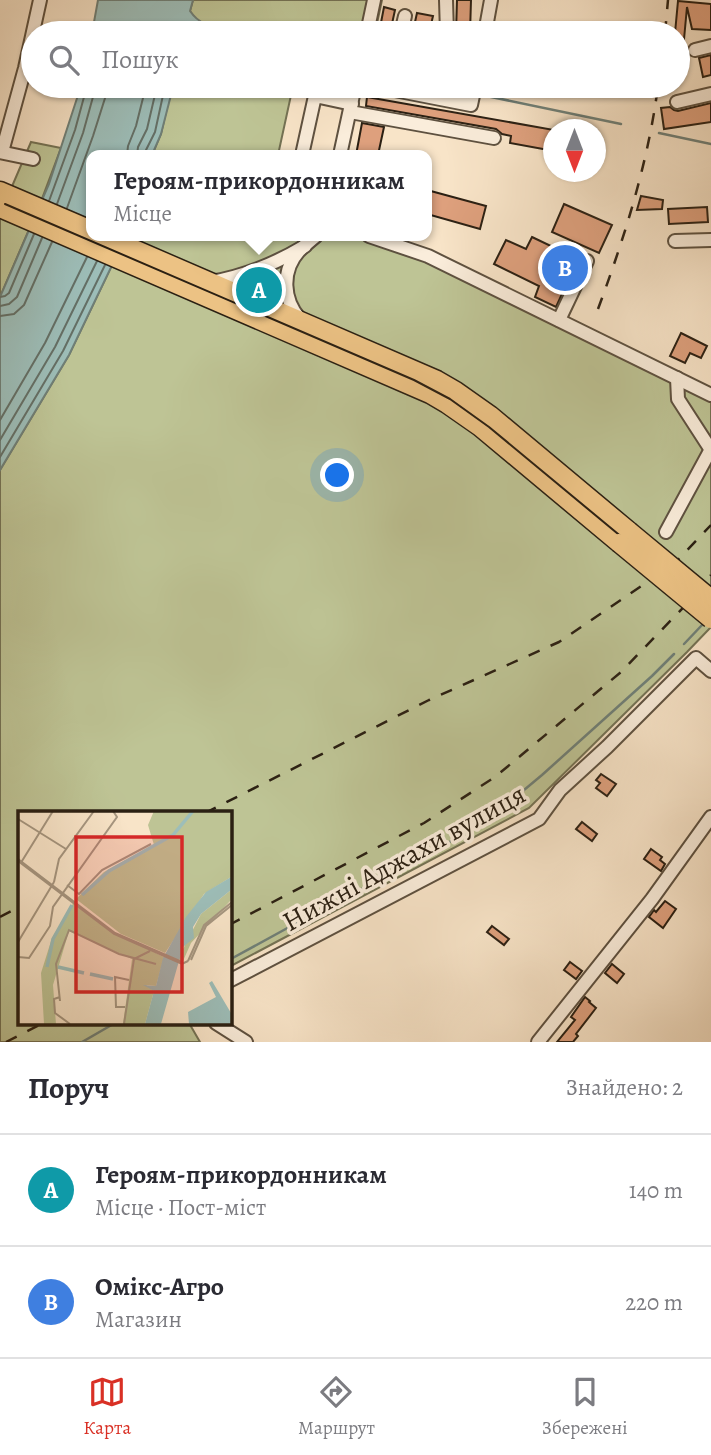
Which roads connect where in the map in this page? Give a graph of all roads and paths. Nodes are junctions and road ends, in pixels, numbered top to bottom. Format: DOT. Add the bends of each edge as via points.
graph roads {
  1 [pos="40,0"];
  2 [pos="374,0"];
  3 [pos="446,0"];
  4 [pos="491,0"];
  5 [pos="405,16"];
  6 [pos="35,21"];
  7 [pos="370,21"];
  8 [pos="404,21"];
  9 [pos="447,21"];
  10 [pos="487,21"];
  11 [pos="711,46"];
  12 [pos="695,50"];
  13 [pos="21,82"];
  14 [pos="711,94"];
  15 [pos="315,98"];
  16 [pos="321,98"];
  17 [pos="353,98"];
  18 [pos="434,98"];
  19 [pos="472,98"];
  20 [pos="449,101"];
  21 [pos="677,102"];
  22 [pos="351,108"];
  23 [pos="494,138"];
  24 [pos="303,150"];
  25 [pos="341,150"];
  26 [pos="1,152"];
  27 [pos="33,159"];
  28 [pos="3,201"];
  29 [pos="86,228"];
  30 [pos="86,237"];
  31 [pos="711,240"];
  32 [pos="96,241"];
  33 [pos="113,241"];
  34 [pos="310,241"];
  35 [pos="384,241"];
  36 [pos="675,241"];
  37 [pos="305,246"];
  38 [pos="587,261"];
  39 [pos="179,277"];
  40 [pos="211,282"];
  41 [pos="559,320"];
  42 [pos="302,321"];
  43 [pos="677,378"];
  44 [pos="711,395"];
  45 [pos="490,425"];
  46 [pos="711,450"];
  47 [pos="666,532"];
  48 [pos="624,537"];
  49 [pos="711,598"];
  50 [pos="711,619"];
  51 [pos="711,671"];
  52 [pos="711,817"];
  53 [pos="231,980"];
  54 [pos="218,1024"];
  55 [pos="245,1042"];
  56 [pos="538,1042"];
  1 -- 6 [label="street"];
  2 -- 7 [label="street"];
  3 -- 9 [label="street"];
  4 -- 10 [label="street"];
  5 -- 8 [label="street"];
  11 -- 12 [label="street"];
  13 -- 26 [label="street"];
  14 -- 21 [label="street"];
  15 -- 24 [label="street"];
  16 -- 22 [label="street"];
  17 -- 22 [label="street"];
  18 -- 20 [label="street"];
  19 -- 20 [label="street" via="471,105"];
  22 -- 23 [label="street"];
  22 -- 25 [label="street"];
  26 -- 27 [label="street"];
  28 -- 29 [label="highway"];
  28 -- 30 [label="highway"];
  31 -- 36 [label="street"];
  32 -- 39 [label="highway"];
  33 -- 39 [label="highway"];
  34 -- 37 [label="street"];
  35 -- 41 [label="street" via="428,256"];
  37 -- 40 [label="street" via="260,269"];
  37 -- 42 [label="street" via="294,257 286,286 289,302"];
  38 -- 41 [label="street"];
  39 -- 40 [label="highway"];
  39 -- 45 [label="highway"];
  40 -- 42 [label="highway"];
  41 -- 43 [label="street"];
  42 -- 45 [label="highway" via="437,380 473,402"];
  43 -- 44 [label="street"];
  43 -- 46 [label="street" via="678,399"];
  45 -- 48 [label="highway"];
  46 -- 47 [label="street"];
  48 -- 49 [label="highway, bridge"];
  48 -- 50 [label="highway, bridge"];
  51 -- 53 [label="street, Нижні Аджахи вулиця" via="696,658 561,790 538,819"];
  52 -- 56 [label="street"];
  54 -- 55 [label="street"];
}
